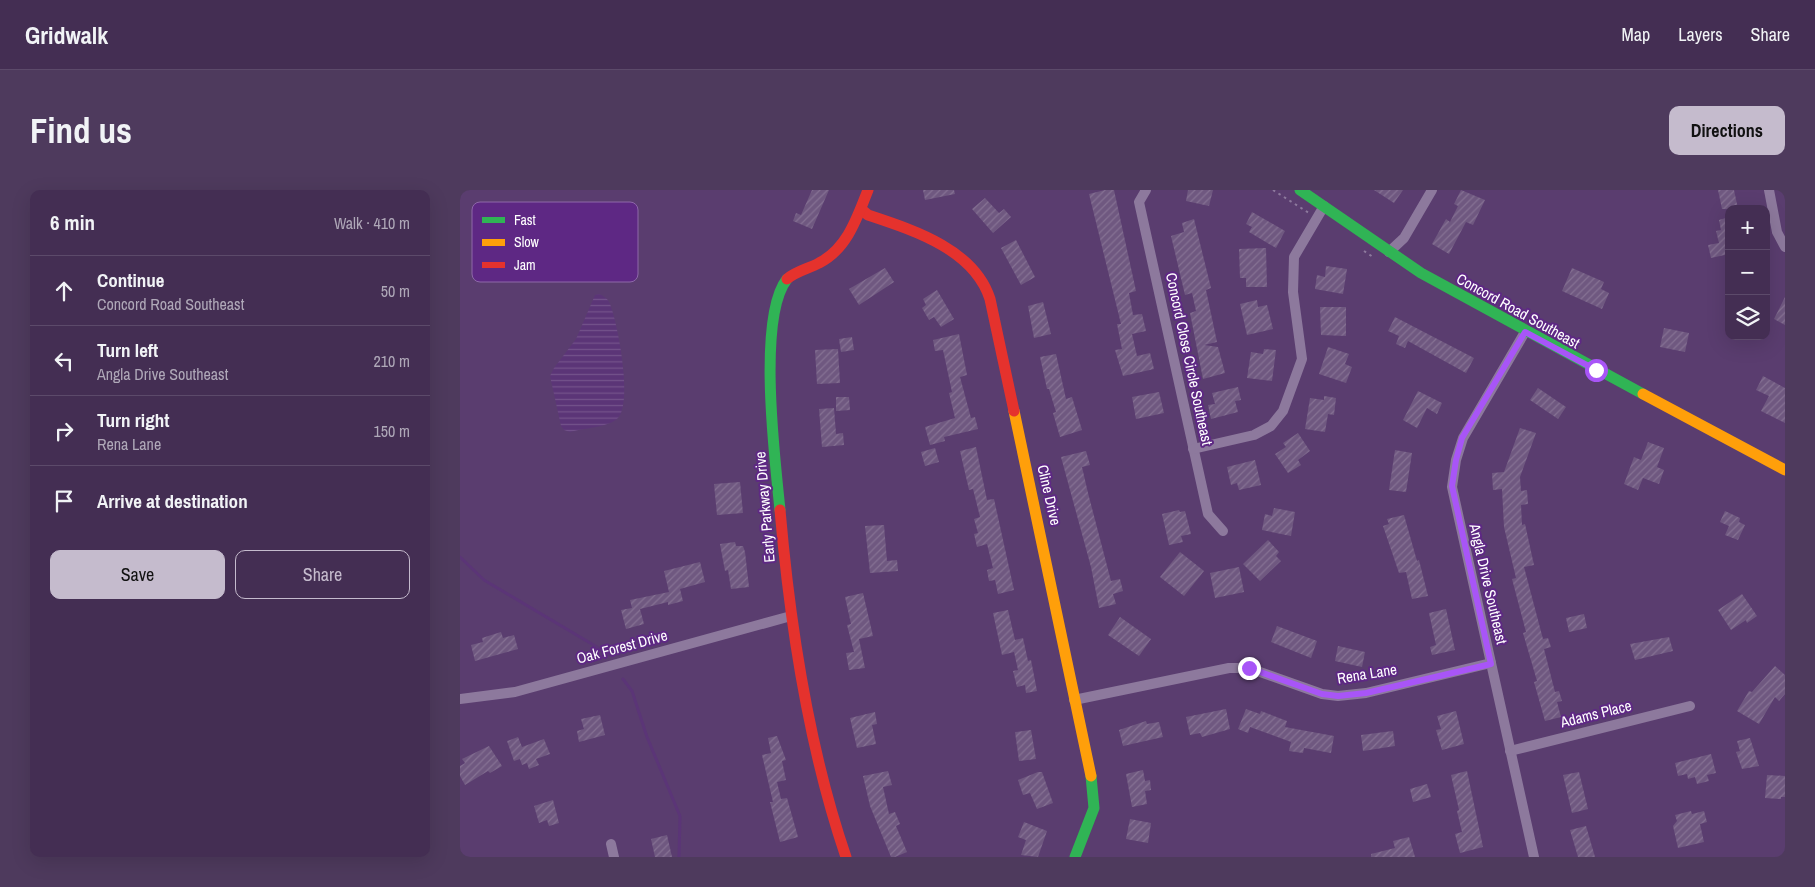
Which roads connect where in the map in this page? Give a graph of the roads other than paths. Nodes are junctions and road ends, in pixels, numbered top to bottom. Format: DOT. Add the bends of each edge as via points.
graph roads {
  1 [pos="868,190"];
  2 [pos="1146,190"];
  3 [pos="1300,190"];
  4 [pos="1432,190"];
  5 [pos="1769,190"];
  6 [pos="1324,206"];
  7 [pos="861,209"];
  8 [pos="1785,247"];
  9 [pos="1389,252"];
  10 [pos="1525,332"];
  11 [pos="1193,449"];
  12 [pos="1785,470"];
  13 [pos="1223,531"];
  14 [pos="790,616"];
  15 [pos="1491,664"];
  16 [pos="460,699"];
  17 [pos="1074,700"];
  18 [pos="1690,706"];
  19 [pos="1510,751"];
  20 [pos="611,844"];
  21 [pos="614,857"];
  22 [pos="846,857"];
  23 [pos="1076,857"];
  24 [pos="1534,857"];
  1 -- 7 [label="street, Early Parkway Drive"];
  2 -- 11 [label="street, Concord Close Circle Southeast" via="1140,202"];
  3 -- 6 [label="street, Concord Road Southeast"];
  4 -- 9 [label="street" via="1404,238"];
  5 -- 8 [label="street" via="1778,232"];
  6 -- 9 [label="street, Concord Road Southeast"];
  6 -- 11 [label="street" via="1294,257 1293,292 1302,359 1284,411 1271,426 1254,435"];
  7 -- 14 [label="street, Early Parkway Drive" via="856,226 840,247 825,260 796,271 785,280 772,318 777,497"];
  7 -- 17 [label="street, Cline Drive" via="961,256 985,286 1046,551"];
  9 -- 10 [label="street, Concord Road Southeast"];
  10 -- 12 [label="street, Concord Road Southeast"];
  10 -- 15 [label="street, Angla Drive Southeast" via="1462,438 1452,486"];
  11 -- 13 [label="street, Concord Close Circle Southeast" via="1208,514"];
  14 -- 16 [label="street, Oak Forest Drive" via="515,692"];
  14 -- 22 [label="street, Early Parkway Drive" via="830,813"];
  15 -- 17 [label="street, Rena Lane" via="1366,693 1338,696 1322,694 1249,668 1229,668"];
  15 -- 19 [label="street, Angla Drive Southeast"];
  17 -- 23 [label="street, Cline Drive" via="1093,785 1094,808"];
  18 -- 19 [label="street, Adams Place"];
  19 -- 24 [label="street, Angla Drive Southeast"];
  20 -- 21 [label="street"];
}
